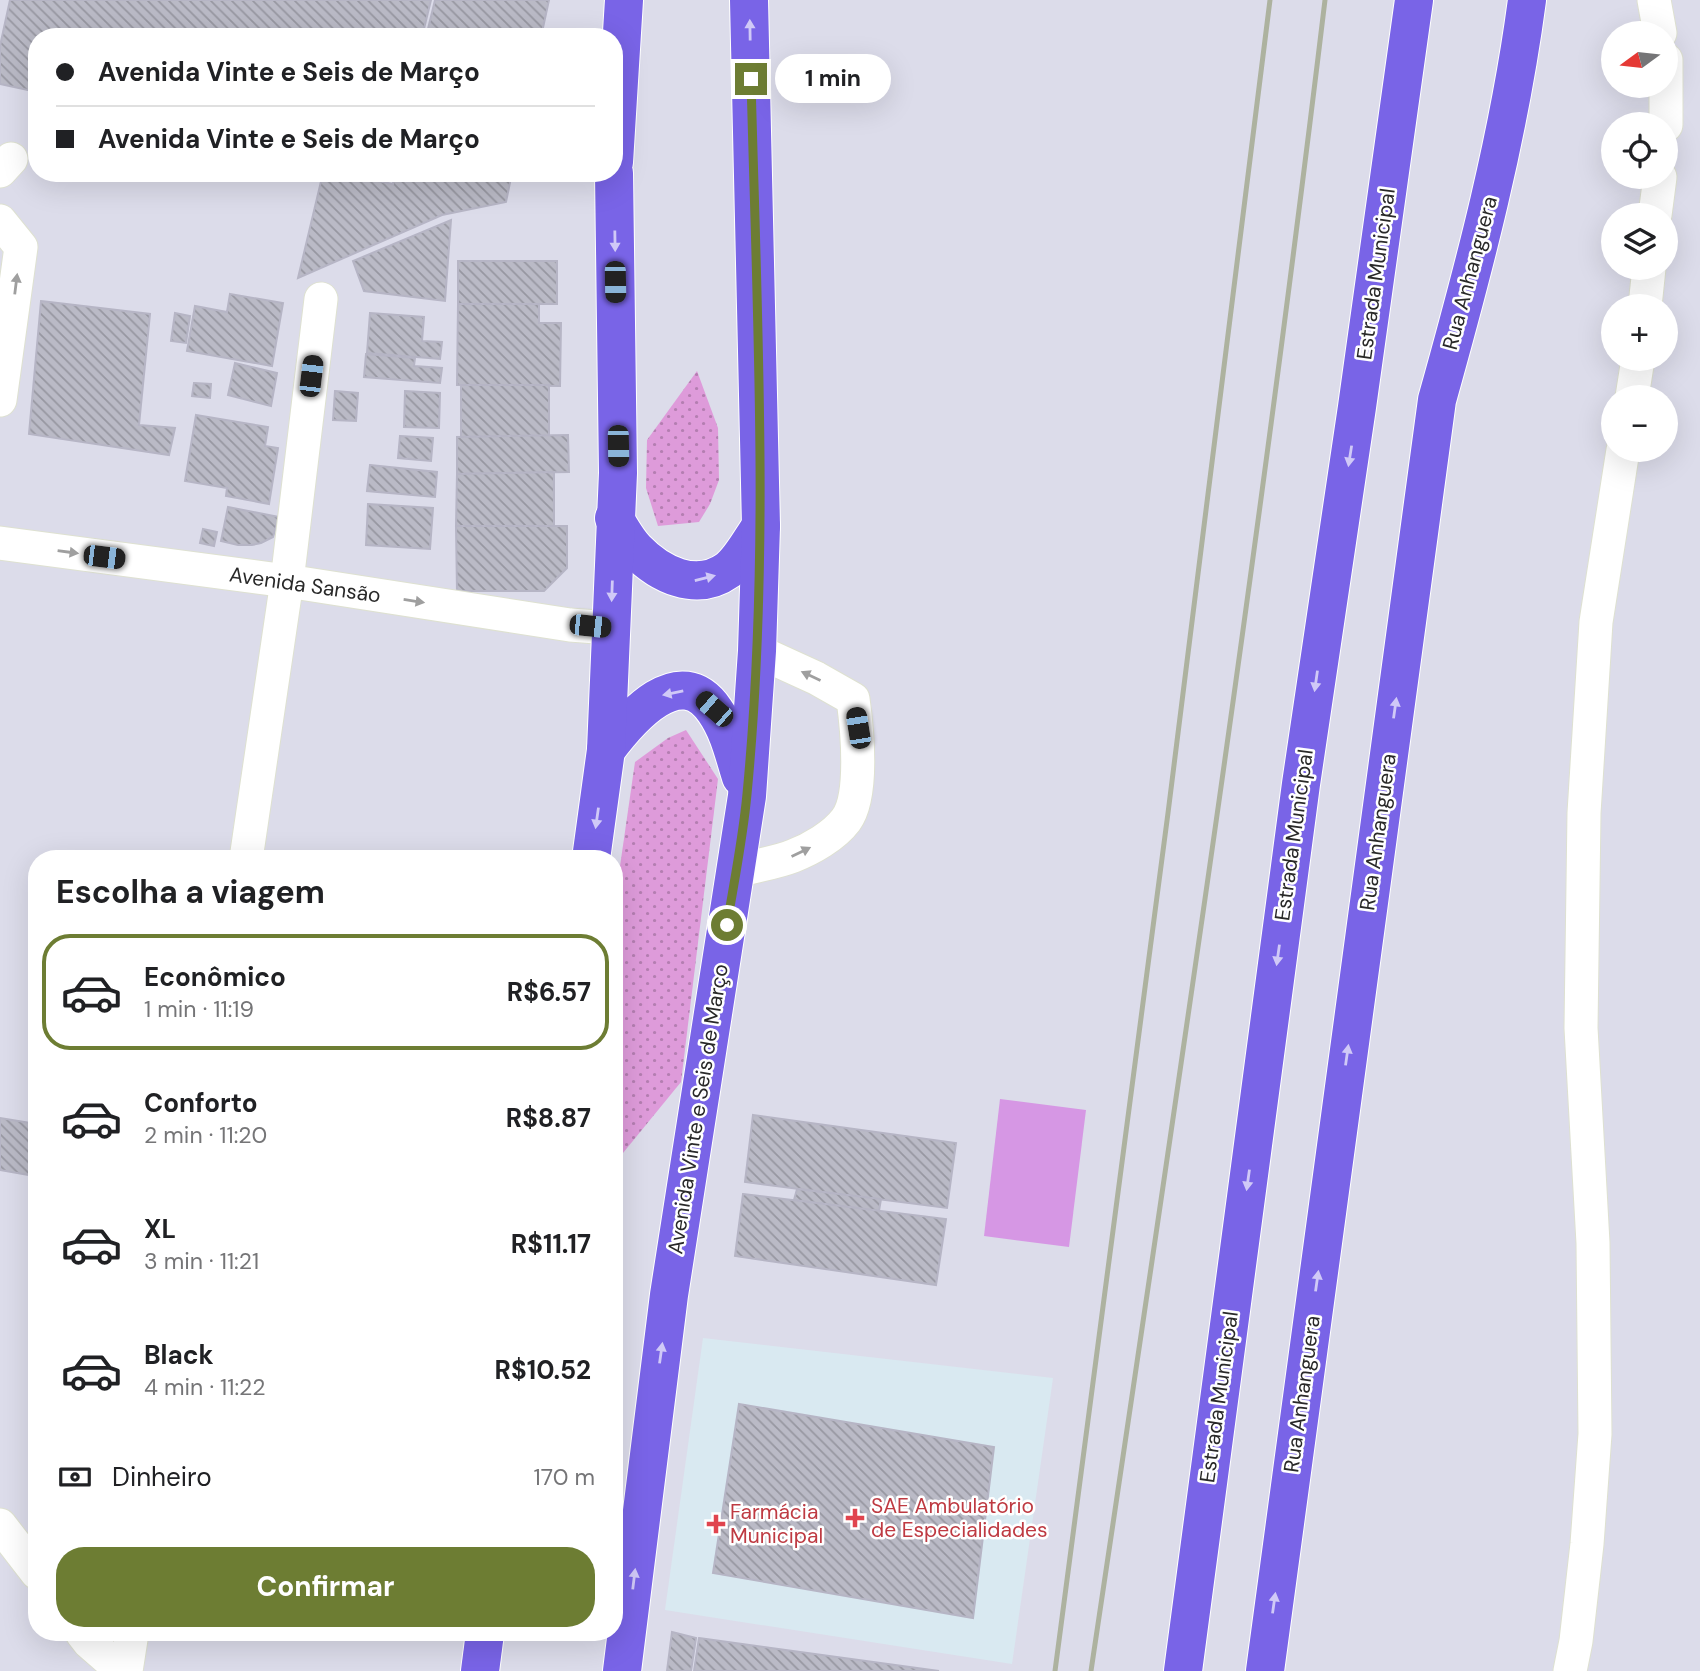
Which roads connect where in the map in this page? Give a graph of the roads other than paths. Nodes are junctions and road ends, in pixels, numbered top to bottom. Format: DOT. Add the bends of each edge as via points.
graph roads {
  1 [pos="624,0"];
  2 [pos="749,0"];
  3 [pos="1414,0"];
  4 [pos="1438,0"];
  5 [pos="1527,0"];
  6 [pos="1654,0"];
  7 [pos="1658,21"];
  8 [pos="622,28"];
  9 [pos="614,182"];
  10 [pos="0,220"];
  11 [pos="321,299"];
  12 [pos="0,400"];
  13 [pos="1357,407"];
  14 [pos="1621,462"];
  15 [pos="614,518"];
  16 [pos="761,527"];
  17 [pos="0,543"];
  18 [pos="287,581"];
  19 [pos="610,628"];
  20 [pos="757,651"];
  21 [pos="606,750"];
  22 [pos="747,796"];
  23 [pos="247,850"];
  24 [pos="592,850"];
  25 [pos="736,871"];
  26 [pos="0,1525"];
  27 [pos="28,1561"];
  28 [pos="88,1641"];
  29 [pos="130,1641"];
  30 [pos="484,1641"];
  31 [pos="124,1671"];
  32 [pos="480,1671"];
  33 [pos="622,1671"];
  34 [pos="1183,1671"];
  35 [pos="1265,1671"];
  36 [pos="1570,1671"];
  1 -- 8 [label="main road"];
  16 -- 2 [label="main road, Avenida Vinte e Seis de Março, one-way"];
  3 -- 13 [label="main road, Estrada Municipal"];
  4 -- 13 [label="main road" via="1388,323"];
  35 -- 5 [label="main road, Rua Anhanguera, one-way" via="1437,400 1481,243 1516,82"];
  6 -- 7 [label="street"];
  9 -- 15 [label="main road, one-way" via="618,473"];
  12 -- 10 [label="street, one-way" via="21,247"];
  11 -- 18 [label="street"];
  13 -- 34 [label="main road, Estrada Municipal, one-way" via="1301,784"];
  14 -- 36 [label="street" via="1596,622 1584,813 1581,1028 1592,1243 1595,1434 1587,1544"];
  15 -- 16 [label="main road, one-way" via="633,548 653,567 692,581 713,578 729,569"];
  15 -- 19 [label="main road, one-way"];
  16 -- 20 [label="main road, Avenida Vinte e Seis de Março"];
  17 -- 18 [label="street, Avenida Sansão, one-way"];
  18 -- 19 [label="street, Avenida Sansão, one-way"];
  18 -- 23 [label="street"];
  19 -- 21 [label="main road"];
  20 -- 22 [label="main road, Avenida Vinte e Seis de Março"];
  25 -- 20 [label="street, one-way" via="794,856 830,836 848,819 855,798 858,728 853,699"];
  22 -- 21 [label="main road, one-way" via="728,735 714,709 692,691 671,690 660,696 629,722"];
  21 -- 24 [label="main road, one-way"];
  22 -- 25 [label="main road, Avenida Vinte e Seis de Março"];
  33 -- 25 [label="main road, Avenida Vinte e Seis de Março, one-way" via="669,1295"];
  26 -- 27 [label="street"];
  28 -- 31 [label="street"];
  29 -- 31 [label="street"];
  30 -- 32 [label="main road"];
}
